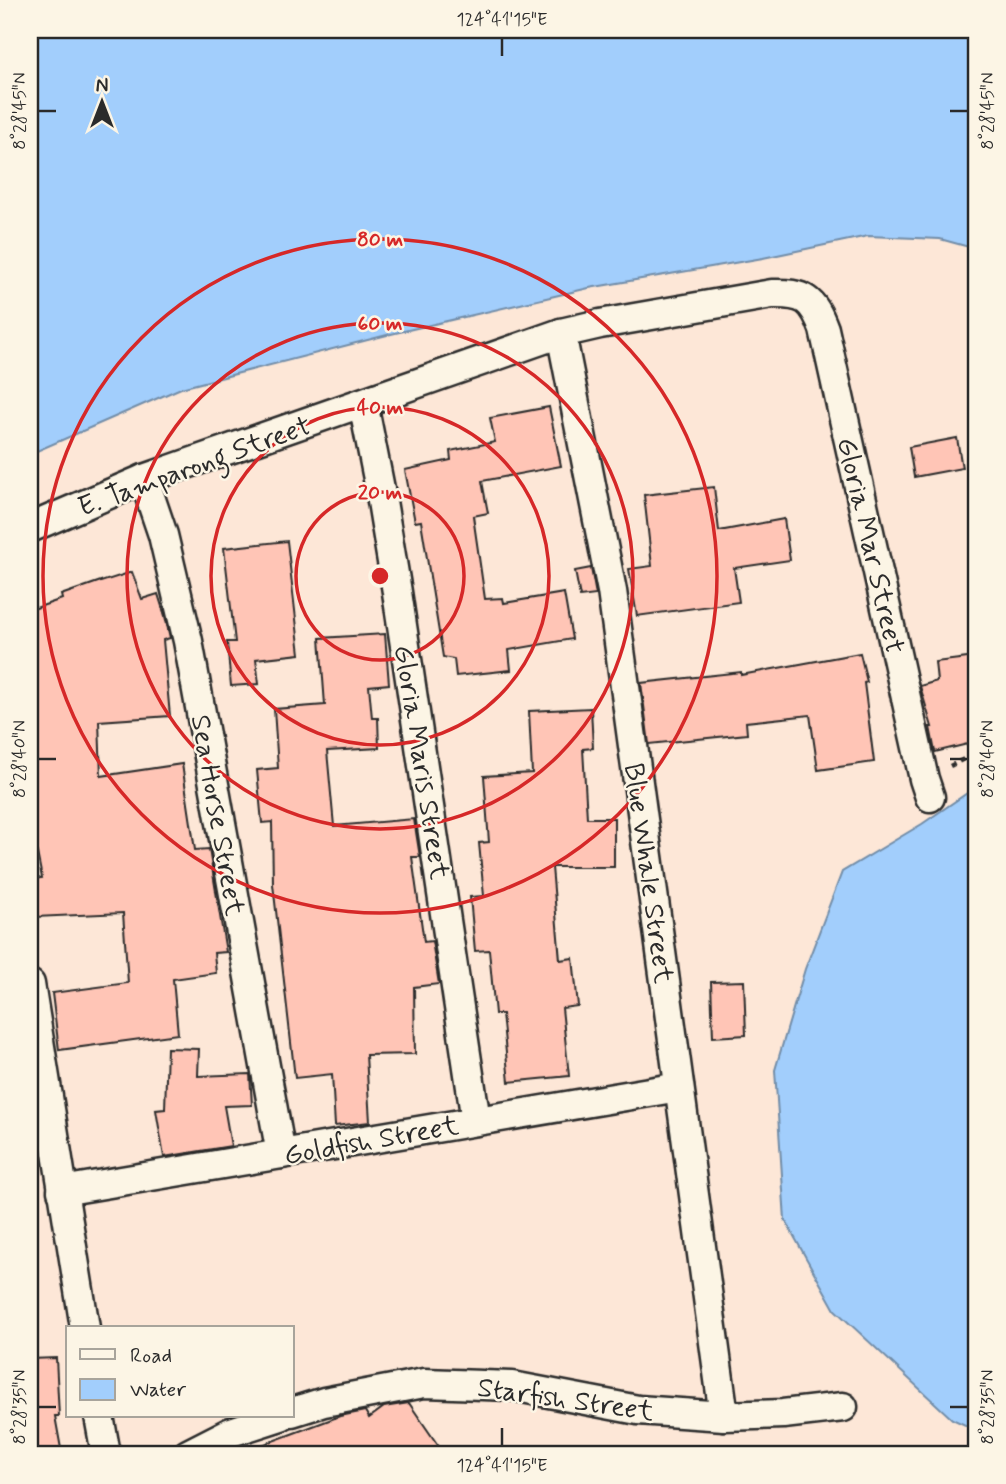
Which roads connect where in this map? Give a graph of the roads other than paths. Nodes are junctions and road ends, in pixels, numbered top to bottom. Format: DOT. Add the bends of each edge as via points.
graph roads {
  1 [pos="805,298"];
  2 [pos="561,333"];
  3 [pos="363,403"];
  4 [pos="144,479"];
  5 [pos="30,528"];
  6 [pos="930,797"];
  7 [pos="30,984"];
  8 [pos="679,1087"];
  9 [pos="477,1121"];
  10 [pos="281,1154"];
  11 [pos="62,1191"];
  12 [pos="85,1326"];
  13 [pos="843,1406"];
  14 [pos="294,1411"];
  15 [pos="724,1416"];
  16 [pos="99,1418"];
  17 [pos="275,1418"];
  18 [pos="106,1454"];
  19 [pos="188,1454"];
  1 -- 2 [label="street, E. Tamparong Street" via="772,294"];
  1 -- 6 [label="street, Gloria Mar Street" via="824,329"];
  2 -- 3 [label="street, E. Tamparong Street"];
  2 -- 8 [label="street, Blue Whale Street" via="612,591"];
  3 -- 4 [label="street, E. Tamparong Street"];
  3 -- 9 [label="street, Gloria Maris Street" via="397,592"];
  4 -- 5 [label="street, E. Tamparong Street"];
  4 -- 10 [label="street, Sea Horse Street" via="163,535 188,641"];
  7 -- 11 [label="street"];
  8 -- 9 [label="street, Goldfish Street"];
  8 -- 15 [label="street, Blue Whale Street"];
  9 -- 10 [label="street, Goldfish Street"];
  10 -- 11 [label="street, Goldfish Street"];
  11 -- 12 [label="street"];
  13 -- 15 [label="street, Starfish Street"];
  14 -- 15 [label="street, Starfish Street" via="425,1383 512,1386 638,1410"];
  16 -- 18 [label="street"];
  17 -- 19 [label="street" via="231,1432"];
}
